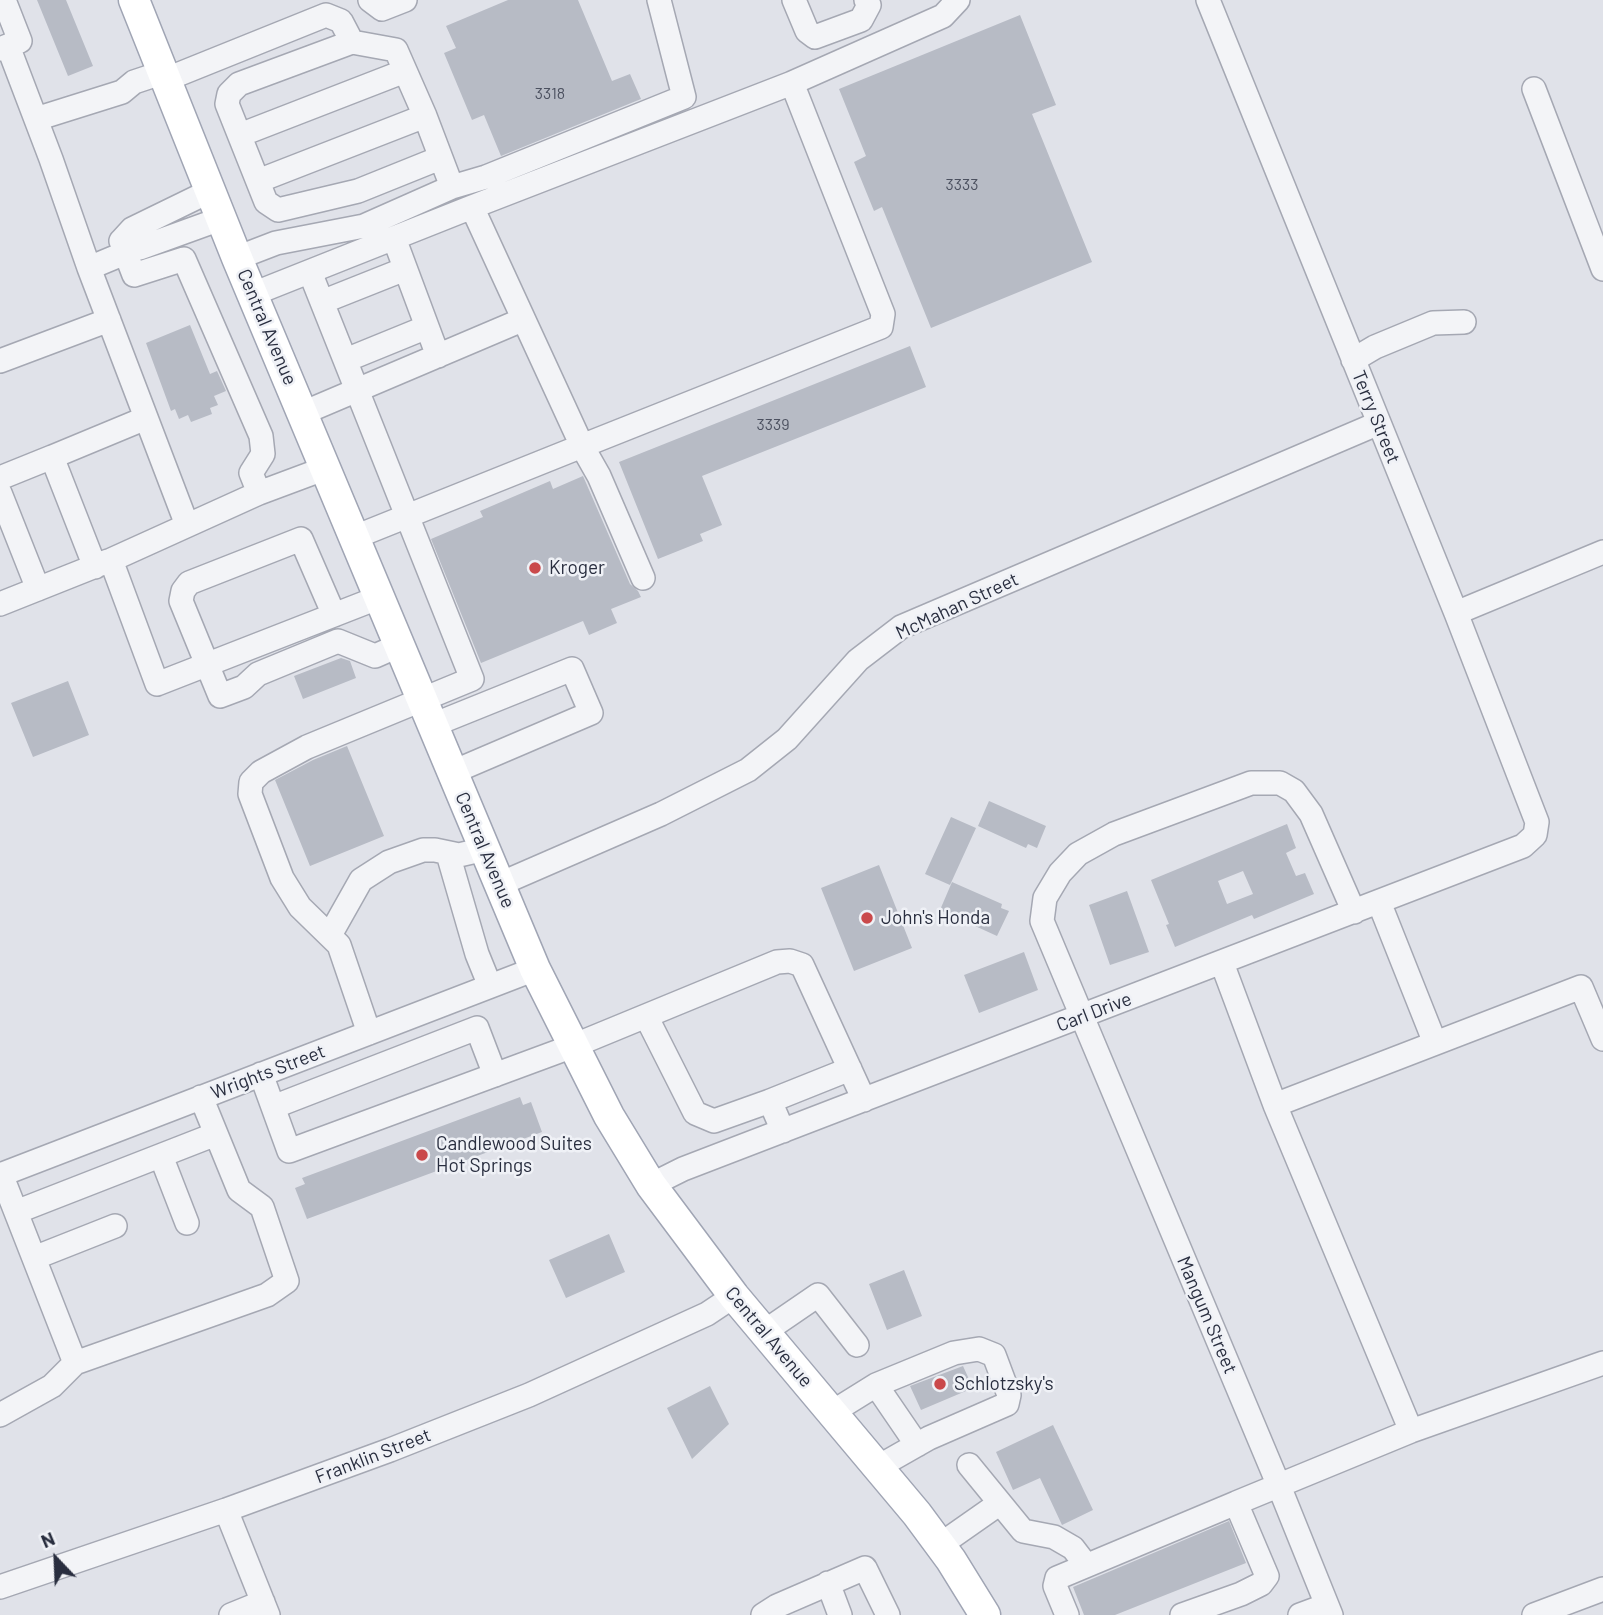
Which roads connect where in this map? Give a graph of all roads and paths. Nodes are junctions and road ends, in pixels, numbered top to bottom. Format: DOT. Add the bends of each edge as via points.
graph roads {
  1 [pos="4,0"];
  2 [pos="134,0"];
  3 [pos="370,0"];
  4 [pos="405,0"];
  5 [pos="659,0"];
  6 [pos="794,0"];
  7 [pos="866,0"];
  8 [pos="958,0"];
  9 [pos="1208,0"];
  10 [pos="352,42"];
  11 [pos="6,59"];
  12 [pos="405,71"];
  13 [pos="166,76"];
  14 [pos="792,83"];
  15 [pos="1534,89"];
  16 [pos="425,116"];
  17 [pos="36,119"];
  18 [pos="240,135"];
  19 [pos="440,158"];
  20 [pos="258,181"];
  21 [pos="452,187"];
  22 [pos="212,190"];
  23 [pos="471,207"];
  24 [pos="223,218"];
  25 [pos="394,238"];
  26 [pos="123,247"];
  27 [pos="237,258"];
  28 [pos="89,268"];
  29 [pos="405,269"];
  30 [pos="1603,269"];
  31 [pos="310,272"];
  32 [pos="253,294"];
  33 [pos="322,302"];
  34 [pos="109,320"];
  35 [pos="522,320"];
  36 [pos="1464,321"];
  37 [pos="427,327"];
  38 [pos="438,356"];
  39 [pos="345,360"];
  40 [pos="1353,360"];
  41 [pos="0,361"];
  42 [pos="358,390"];
  43 [pos="303,413"];
  44 [pos="146,418"];
  45 [pos="1379,423"];
  46 [pos="582,446"];
  47 [pos="52,457"];
  48 [pos="326,468"];
  49 [pos="0,478"];
  50 [pos="0,493"];
  51 [pos="259,493"];
  52 [pos="407,516"];
  53 [pos="187,525"];
  54 [pos="355,537"];
  55 [pos="1603,552"];
  56 [pos="103,563"];
  57 [pos="643,578"];
  58 [pos="38,589"];
  59 [pos="380,597"];
  60 [pos="0,604"];
  61 [pos="1456,613"];
  62 [pos="334,615"];
  63 [pos="400,645"];
  64 [pos="206,664"];
  65 [pos="428,712"];
  66 [pos="453,772"];
  67 [pos="1535,835"];
  68 [pos="485,849"];
  69 [pos="448,854"];
  70 [pos="500,884"];
  71 [pos="1379,902"];
  72 [pos="1354,912"];
  73 [pos="330,935"];
  74 [pos="1222,963"];
  75 [pos="535,969"];
  76 [pos="490,986"];
  77 [pos="646,1016"];
  78 [pos="1080,1017"];
  79 [pos="369,1033"];
  80 [pos="1603,1039"];
  81 [pos="1435,1043"];
  82 [pos="573,1046"];
  83 [pos="850,1069"];
  84 [pos="261,1074"];
  85 [pos="495,1074"];
  86 [pos="201,1097"];
  87 [pos="864,1100"];
  88 [pos="770,1101"];
  89 [pos="1275,1105"];
  90 [pos="273,1107"];
  91 [pos="783,1131"];
  92 [pos="216,1134"];
  93 [pos="161,1156"];
  94 [pos="1,1174"];
  95 [pos="652,1185"];
  96 [pos="16,1212"];
  97 [pos="187,1223"];
  98 [pos="115,1226"];
  99 [pos="34,1258"];
  100 [pos="734,1296"];
  101 [pos="764,1332"];
  102 [pos="857,1345"];
  103 [pos="75,1363"];
  104 [pos="1603,1363"];
  105 [pos="876,1385"];
  106 [pos="831,1413"];
  107 [pos="0,1415"];
  108 [pos="1411,1431"];
  109 [pos="916,1445"];
  110 [pos="969,1465"];
  111 [pos="878,1467"];
  112 [pos="1279,1486"];
  113 [pos="1000,1503"];
  114 [pos="1236,1503"];
  115 [pos="226,1510"];
  116 [pos="940,1545"];
  117 [pos="1086,1565"];
  118 [pos="828,1584"];
  119 [pos="0,1587"];
  120 [pos="1603,1589"];
  121 [pos="265,1609"];
  122 [pos="1329,1610"];
  123 [pos="231,1615"];
  124 [pos="763,1615"];
  125 [pos="840,1615"];
  126 [pos="888,1615"];
  127 [pos="985,1615"];
  128 [pos="1066,1615"];
  129 [pos="1182,1615"];
  130 [pos="1300,1615"];
  131 [pos="1534,1615"];
  1 -- 11 [label="street" via="20,41"];
  2 -- 13 [label="main road, Central Avenue"];
  3 -- 4 [label="street" via="382,9"];
  5 -- 21 [label="street" via="684,97"];
  6 -- 7 [label="street" via="807,31 816,37 861,20 869,5"];
  8 -- 14 [label="street" via="943,16"];
  9 -- 40 [label="street, Terry Street"];
  10 -- 12 [label="street" via="396,50"];
  10 -- 13 [label="street" via="341,21 326,15"];
  10 -- 18 [label="street" via="239,85 229,94 227,104"];
  11 -- 17 [label="street"];
  12 -- 16 [label="street"];
  12 -- 18 [label="street"];
  13 -- 17 [label="street" via="134,82 122,92"];
  13 -- 22 [label="main road, Central Avenue"];
  14 -- 23 [label="street"];
  14 -- 46 [label="street" via="883,314 881,327"];
  15 -- 30 [label="street"];
  16 -- 19 [label="street"];
  16 -- 20 [label="street"];
  17 -- 28 [label="street"];
  18 -- 20 [label="street"];
  19 -- 20 [label="street" via="358,191 278,210 266,202"];
  19 -- 21 [label="street"];
  21 -- 27 [label="street" via="364,226 276,243"];
  22 -- 24 [label="main road, Central Avenue"];
  22 -- 26 [label="street" via="131,229"];
  23 -- 25 [label="street"];
  23 -- 35 [label="street"];
  24 -- 26 [label="street" via="139,248"];
  24 -- 27 [label="main road, Central Avenue"];
  25 -- 29 [label="street"];
  25 -- 31 [label="street"];
  26 -- 28 [label="street"];
  26 -- 51 [label="street" via="134,275 184,259 261,436 263,454 251,473"];
  27 -- 32 [label="main road, Central Avenue"];
  28 -- 34 [label="street"];
  29 -- 33 [label="street"];
  29 -- 37 [label="street"];
  31 -- 32 [label="street"];
  31 -- 33 [label="street"];
  32 -- 43 [label="main road, Central Avenue"];
  33 -- 39 [label="street"];
  34 -- 41 [label="street"];
  34 -- 44 [label="street"];
  35 -- 38 [label="street"];
  35 -- 46 [label="street"];
  36 -- 40 [label="street" via="1433,323"];
  37 -- 38 [label="street"];
  37 -- 39 [label="street"];
  38 -- 42 [label="street"];
  39 -- 42 [label="street"];
  40 -- 45 [label="street, Terry Street"];
  42 -- 43 [label="street"];
  42 -- 52 [label="street"];
  43 -- 48 [label="main road, Central Avenue"];
  44 -- 47 [label="street"];
  44 -- 53 [label="street"];
  45 -- 61 [label="street, Terry Street"];
  45 -- 70 [label="street, McMahan Street" via="901,627 858,660 787,739 748,770 661,814"];
  46 -- 52 [label="street"];
  46 -- 57 [label="street"];
  47 -- 49 [label="street"];
  47 -- 56 [label="street"];
  48 -- 51 [label="street"];
  48 -- 54 [label="main road, Central Avenue"];
  50 -- 58 [label="street"];
  51 -- 53 [label="street"];
  52 -- 54 [label="street"];
  52 -- 65 [label="street" via="472,679"];
  53 -- 56 [label="street"];
  54 -- 59 [label="main road, Central Avenue"];
  55 -- 61 [label="street"];
  56 -- 58 [label="street"];
  56 -- 64 [label="street" via="157,684"];
  58 -- 60 [label="street"];
  59 -- 62 [label="street"];
  59 -- 63 [label="main road, Central Avenue"];
  61 -- 67 [label="street, Terry Street" via="1537,822"];
  62 -- 64 [label="street"];
  62 -- 64 [label="street" via="301,539 189,583 181,601"];
  63 -- 64 [label="street" via="375,656 338,641 258,674 244,687 220,696"];
  63 -- 65 [label="main road, Central Avenue"];
  65 -- 66 [label="main road, Central Avenue"];
  65 -- 66 [label="street" via="500,698 572,669 591,713"];
  65 -- 73 [label="street" via="307,747 251,782 250,794 290,895"];
  66 -- 68 [label="main road, Central Avenue"];
  67 -- 71 [label="street, Carl Drive" via="1523,846"];
  68 -- 69 [label="street"];
  68 -- 70 [label="main road, Central Avenue"];
  69 -- 73 [label="street" via="423,849 388,862 361,880"];
  69 -- 76 [label="street"];
  70 -- 75 [label="main road, Central Avenue"];
  71 -- 72 [label="street, Carl Drive"];
  71 -- 81 [label="street"];
  72 -- 74 [label="street, Carl Drive"];
  72 -- 78 [label="street, Mangum Street" via="1311,814 1294,791 1280,783 1251,783 1114,834 1078,855 1045,898 1042,921"];
  73 -- 79 [label="street" via="339,945"];
  74 -- 78 [label="street, Carl Drive"];
  74 -- 89 [label="street"];
  75 -- 76 [label="street, Wrights Street"];
  75 -- 82 [label="main road, Central Avenue"];
  76 -- 79 [label="street, Wrights Street"];
  77 -- 82 [label="street"];
  77 -- 83 [label="street" via="777,962 790,961 802,965"];
  77 -- 88 [label="street" via="695,1113 714,1121"];
  78 -- 87 [label="street, Carl Drive"];
  78 -- 112 [label="street, Mangum Street"];
  79 -- 84 [label="street, Wrights Street"];
  80 -- 81 [label="street" via="1581,987"];
  81 -- 89 [label="street"];
  82 -- 85 [label="street"];
  82 -- 95 [label="main road, Central Avenue"];
  83 -- 87 [label="street"];
  83 -- 88 [label="street"];
  84 -- 86 [label="street, Wrights Street"];
  84 -- 90 [label="street"];
  85 -- 90 [label="street" via="289,1151"];
  85 -- 90 [label="street" via="477,1028"];
  86 -- 92 [label="street"];
  86 -- 94 [label="street, Wrights Street"];
  87 -- 91 [label="street, Carl Drive"];
  88 -- 91 [label="street"];
  89 -- 108 [label="street"];
  91 -- 95 [label="street, Carl Drive"];
  92 -- 93 [label="street"];
  92 -- 103 [label="street" via="239,1190 262,1207 287,1282 267,1295"];
  93 -- 96 [label="street"];
  93 -- 97 [label="street"];
  94 -- 96 [label="street"];
  95 -- 100 [label="main road, Central Avenue"];
  96 -- 99 [label="street"];
  98 -- 99 [label="street"];
  99 -- 103 [label="street"];
  100 -- 101 [label="main road, Central Avenue"];
  100 -- 115 [label="street, Franklin Street" via="707,1314 529,1395"];
  101 -- 102 [label="street" via="818,1295"];
  101 -- 106 [label="main road, Central Avenue"];
  103 -- 107 [label="street" via="52,1386"];
  104 -- 108 [label="street"];
  105 -- 106 [label="street"];
  105 -- 109 [label="street"];
  105 -- 109 [label="street" via="962,1351 979,1349 995,1355 1009,1395 1007,1404"];
  106 -- 111 [label="main road, Central Avenue"];
  108 -- 112 [label="street"];
  109 -- 111 [label="street"];
  110 -- 113 [label="street"];
  111 -- 116 [label="main road, Central Avenue"];
  112 -- 114 [label="street"];
  112 -- 122 [label="street, Mangum Street"];
  113 -- 116 [label="street"];
  113 -- 117 [label="street" via="1023,1531 1054,1537 1073,1548"];
  114 -- 117 [label="street"];
  114 -- 129 [label="street" via="1267,1576 1251,1589"];
  115 -- 119 [label="street, Franklin Street"];
  115 -- 121 [label="street"];
  116 -- 127 [label="main road, Central Avenue"];
  117 -- 128 [label="street" via="1057,1578 1055,1586"];
  118 -- 124 [label="street"];
  118 -- 125 [label="street"];
  118 -- 126 [label="street" via="865,1568"];
  120 -- 131 [label="street"];
  121 -- 123 [label="street"];
  122 -- 130 [label="street"];
}
